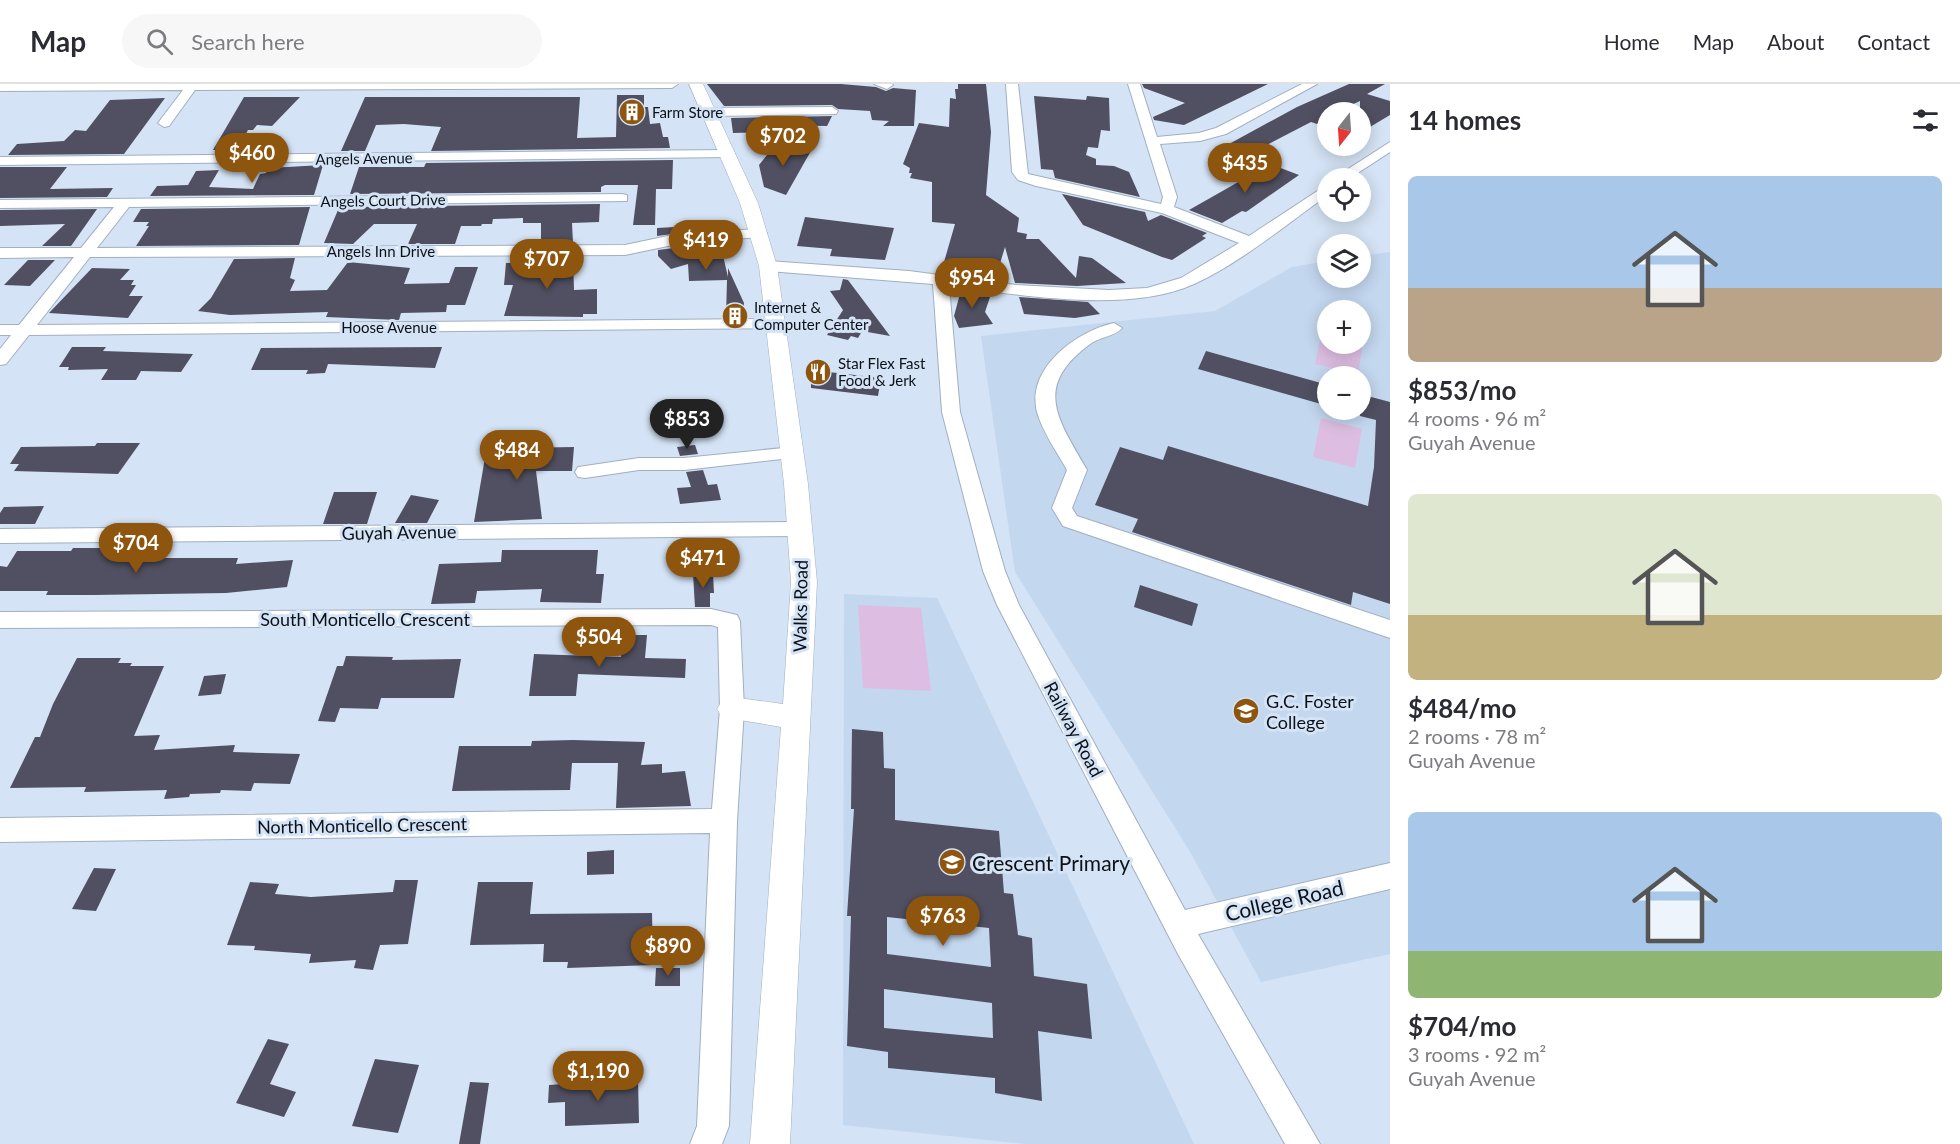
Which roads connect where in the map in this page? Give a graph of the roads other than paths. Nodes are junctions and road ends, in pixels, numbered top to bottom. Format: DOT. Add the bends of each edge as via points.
graph roads {
  1 [pos="672,84"];
  2 [pos="696,84"];
  3 [pos="880,84"];
  4 [pos="1012,84"];
  5 [pos="1134,84"];
  6 [pos="1311,84"];
  7 [pos="887,85"];
  8 [pos="192,86"];
  9 [pos="0,87"];
  10 [pos="832,111"];
  11 [pos="710,112"];
  12 [pos="164,123"];
  13 [pos="1152,141"];
  14 [pos="1390,146"];
  15 [pos="728,154"];
  16 [pos="0,161"];
  17 [pos="1356,168"];
  18 [pos="1317,195"];
  19 [pos="622,198"];
  20 [pos="125,203"];
  21 [pos="0,204"];
  22 [pos="1166,209"];
  23 [pos="760,233"];
  24 [pos="1248,241"];
  25 [pos="0,253"];
  26 [pos="86,253"];
  27 [pos="768,266"];
  28 [pos="941,280"];
  29 [pos="777,324"];
  30 [pos="1114,328"];
  31 [pos="0,330"];
  32 [pos="24,330"];
  33 [pos="0,360"];
  34 [pos="793,453"];
  35 [pos="585,472"];
  36 [pos="798,529"];
  37 [pos="0,536"];
  38 [pos="0,620"];
  39 [pos="1390,629"];
  40 [pos="732,709"];
  41 [pos="795,717"];
  42 [pos="724,821"];
  43 [pos="0,830"];
  44 [pos="1390,876"];
  45 [pos="1178,925"];
  46 [pos="706,1144"];
  47 [pos="770,1144"];
  48 [pos="1304,1144"];
  1 -- 8 [label="street"];
  2 -- 11 [label="main road, Walks Road"];
  3 -- 7 [label="street"];
  4 -- 22 [label="street" via="1018,172 1023,177"];
  5 -- 13 [label="street"];
  6 -- 13 [label="street" via="1221,131"];
  8 -- 9 [label="street"];
  8 -- 12 [label="street"];
  10 -- 11 [label="street"];
  11 -- 15 [label="main road, Walks Road"];
  13 -- 22 [label="street" via="1170,197"];
  14 -- 17 [label="street"];
  15 -- 16 [label="street, Angels Avenue"];
  15 -- 23 [label="main road, Walks Road"];
  18 -- 24 [label="street"];
  19 -- 20 [label="street, Angels Court Drive"];
  20 -- 21 [label="street, Angels Court Drive"];
  20 -- 26 [label="street"];
  22 -- 24 [label="street"];
  23 -- 26 [label="street, Angels Inn Drive" via="682,238 625,250"];
  23 -- 27 [label="main road, Walks Road"];
  24 -- 28 [label="street" via="1219,264 1187,281 1148,293 1072,294"];
  25 -- 26 [label="street, Angels Inn Drive"];
  26 -- 32 [label="street"];
  27 -- 28 [label="street"];
  27 -- 29 [label="main road, Walks Road"];
  28 -- 45 [label="street, Railway Road" via="951,412 994,571"];
  29 -- 32 [label="street, Hoose Avenue"];
  29 -- 34 [label="main road, Walks Road"];
  30 -- 39 [label="street" via="1096,331 1081,343 1049,376 1043,394 1050,424 1077,470 1062,508 1070,521"];
  31 -- 32 [label="street, Hoose Avenue"];
  32 -- 33 [label="street"];
  34 -- 35 [label="street" via="684,464 639,464"];
  34 -- 36 [label="main road, Walks Road"];
  36 -- 37 [label="street, Guyah Avenue"];
  36 -- 41 [label="main road, Walks Road" via="804,582"];
  38 -- 40 [label="street, South Monticello Crescent" via="711,617 729,621"];
  40 -- 41 [label="main road"];
  40 -- 42 [label="street"];
  41 -- 47 [label="main road, Walks Road"];
  42 -- 43 [label="street, North Monticello Crescent"];
  42 -- 46 [label="street" via="713,1126"];
  44 -- 45 [label="street, College Road"];
  45 -- 48 [label="street, Railway Road"];
}
